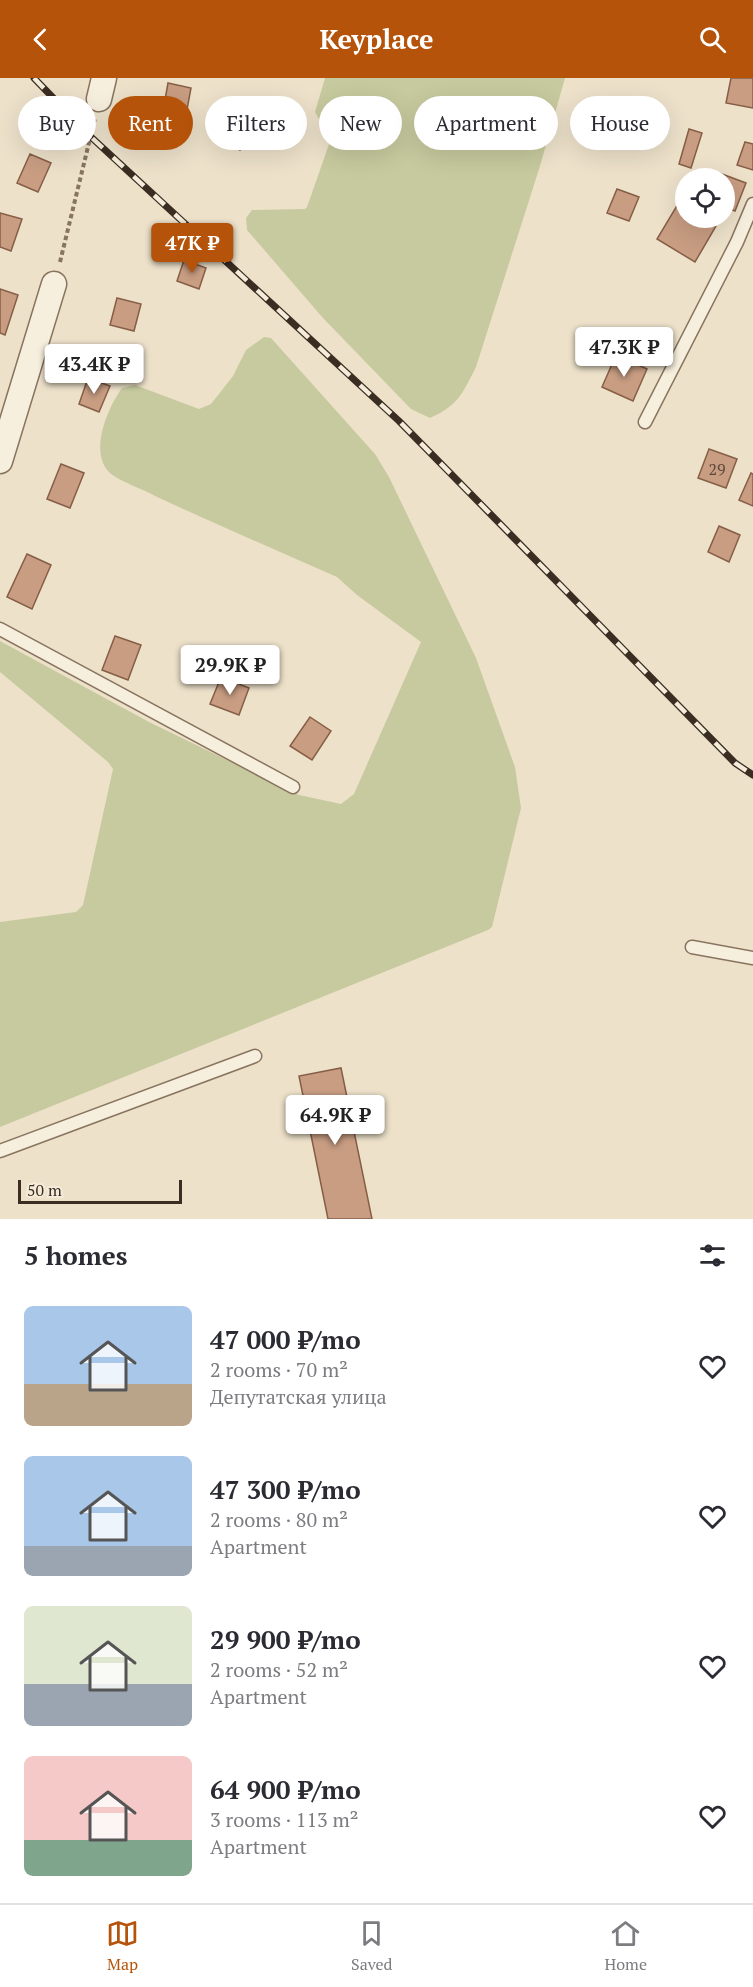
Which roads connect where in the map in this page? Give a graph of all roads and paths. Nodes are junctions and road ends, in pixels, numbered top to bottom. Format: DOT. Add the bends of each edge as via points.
graph roads {
  1 [pos="102,88"];
  2 [pos="753,204"];
  3 [pos="54,284"];
  4 [pos="645,422"];
  5 [pos="0,462"];
  6 [pos="0,629"];
  7 [pos="293,787"];
  8 [pos="692,947"];
  9 [pos="753,958"];
  10 [pos="255,1056"];
  11 [pos="0,1151"];
  1 -- 3 [label="path"];
  2 -- 4 [label="lane"];
  3 -- 5 [label="street"];
  6 -- 7 [label="lane"];
  8 -- 9 [label="lane"];
  10 -- 11 [label="lane"];
}
